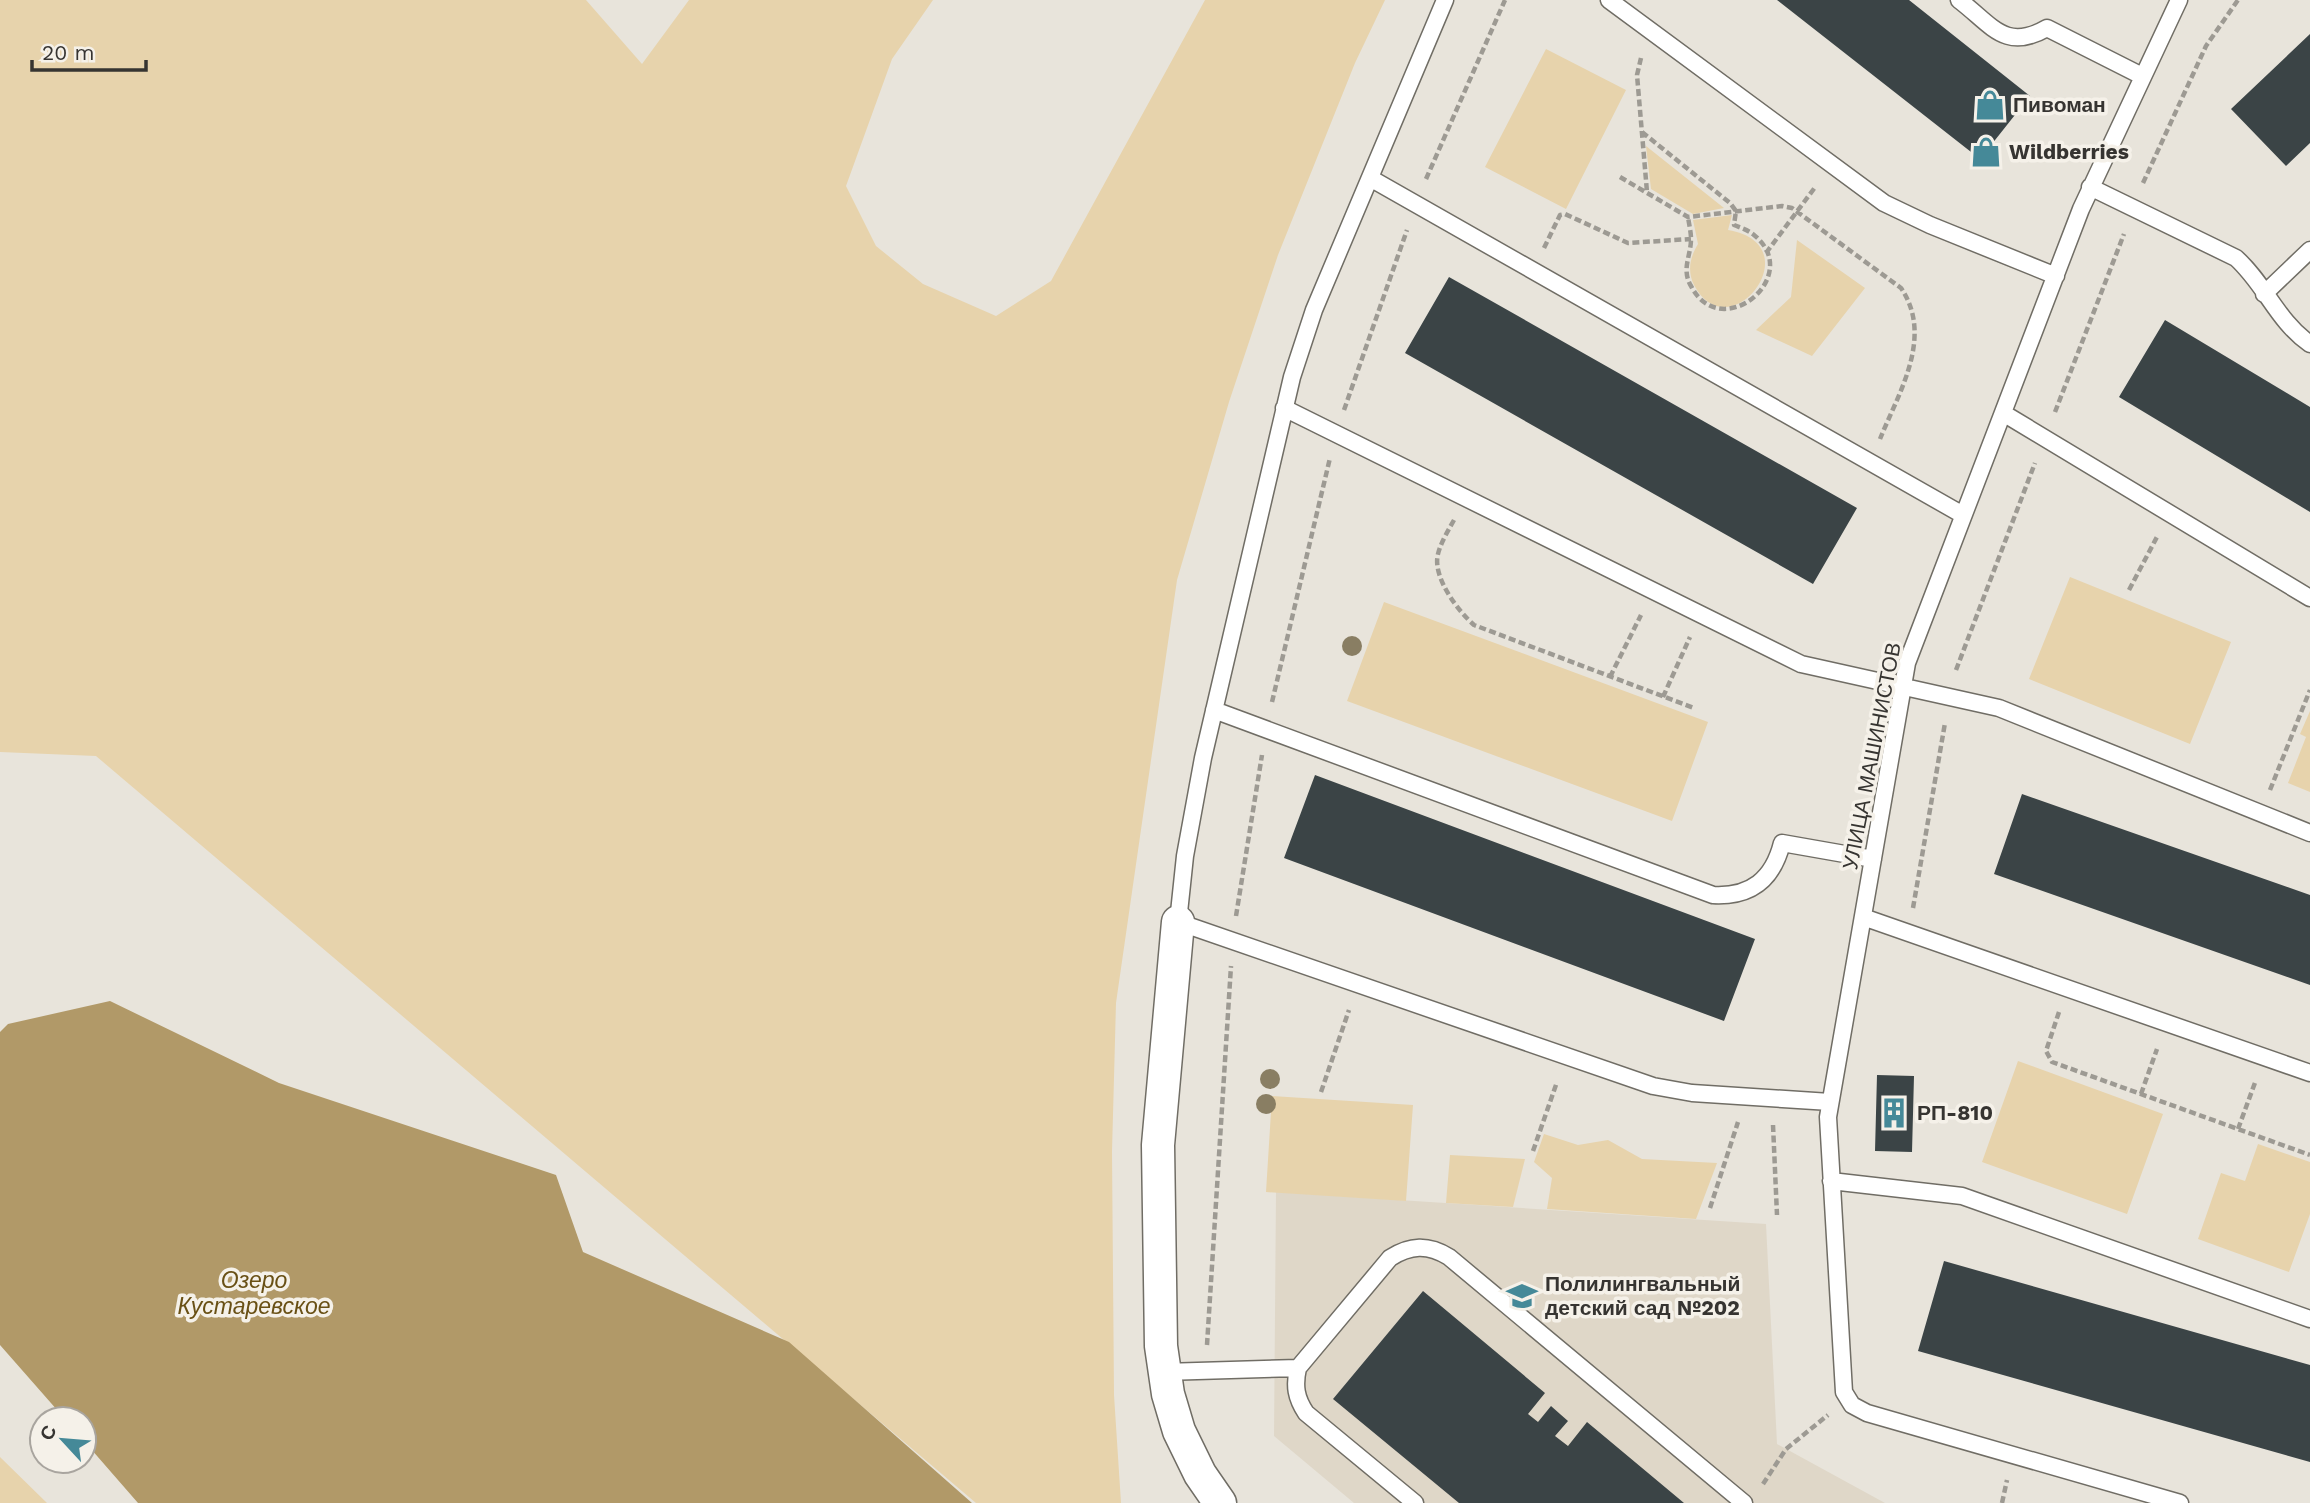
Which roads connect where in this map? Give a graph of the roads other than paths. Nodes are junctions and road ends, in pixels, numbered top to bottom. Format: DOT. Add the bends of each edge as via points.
graph roads {
  1 [pos="1445,0"];
  2 [pos="1609,0"];
  3 [pos="1959,0"];
  4 [pos="2179,0"];
  5 [pos="2143,76"];
  6 [pos="1370,178"];
  7 [pos="2090,187"];
  8 [pos="2310,250"];
  9 [pos="2056,276"];
  10 [pos="2264,294"];
  11 [pos="2310,344"];
  12 [pos="1284,408"];
  13 [pos="2003,413"];
  14 [pos="1963,516"];
  15 [pos="2310,598"];
  16 [pos="1903,687"];
  17 [pos="1214,710"];
  18 [pos="2310,833"];
  19 [pos="1873,859"];
  20 [pos="1863,916"];
  21 [pos="1178,922"];
  22 [pos="2310,1073"];
  23 [pos="1830,1102"];
  24 [pos="1831,1181"];
  25 [pos="2310,1319"];
  26 [pos="1298,1368"];
  27 [pos="1164,1372"];
  28 [pos="1220,1503"];
  29 [pos="1415,1503"];
  30 [pos="1744,1503"];
  31 [pos="2180,1503"];
  1 -- 6 [label="lane"];
  2 -- 9 [label="lane" via="1904,214"];
  3 -- 5 [label="lane" via="2006,37 2027,38 2047,28"];
  4 -- 5 [label="lane, УЛИЦА МАШИНИСТОВ"];
  5 -- 7 [label="lane, УЛИЦА МАШИНИСТОВ"];
  6 -- 12 [label="lane" via="1314,310"];
  6 -- 14 [label="lane"];
  7 -- 9 [label="lane, УЛИЦА МАШИНИСТОВ"];
  7 -- 10 [label="lane" via="2236,258"];
  8 -- 10 [label="lane"];
  9 -- 13 [label="lane, УЛИЦА МАШИНИСТОВ"];
  10 -- 11 [label="lane" via="2286,325"];
  12 -- 16 [label="lane" via="1801,664"];
  12 -- 17 [label="lane"];
  13 -- 14 [label="lane, УЛИЦА МАШИНИСТОВ"];
  13 -- 15 [label="lane"];
  14 -- 16 [label="lane, УЛИЦА МАШИНИСТОВ" via="1909,655"];
  16 -- 18 [label="lane" via="1999,708"];
  16 -- 19 [label="lane, УЛИЦА МАШИНИСТОВ"];
  17 -- 19 [label="lane" via="1713,895 1729,896 1755,887 1777,863 1782,844"];
  17 -- 21 [label="lane" via="1193,809"];
  19 -- 20 [label="lane, УЛИЦА МАШИНИСТОВ"];
  20 -- 22 [label="lane"];
  20 -- 23 [label="lane, УЛИЦА МАШИНИСТОВ"];
  21 -- 23 [label="lane" via="1672,1090"];
  21 -- 27 [label="street" via="1158,1145"];
  23 -- 24 [label="lane, УЛИЦА МАШИНИСТОВ"];
  24 -- 25 [label="lane" via="1962,1196"];
  24 -- 31 [label="lane, УЛИЦА МАШИНИСТОВ" via="1847,1399 1867,1413"];
  26 -- 27 [label="lane"];
  26 -- 29 [label="lane" via="1296,1392 1306,1413"];
  26 -- 30 [label="lane" via="1390,1258 1413,1248 1437,1250"];
  27 -- 28 [label="street" via="1183,1440"];
}
